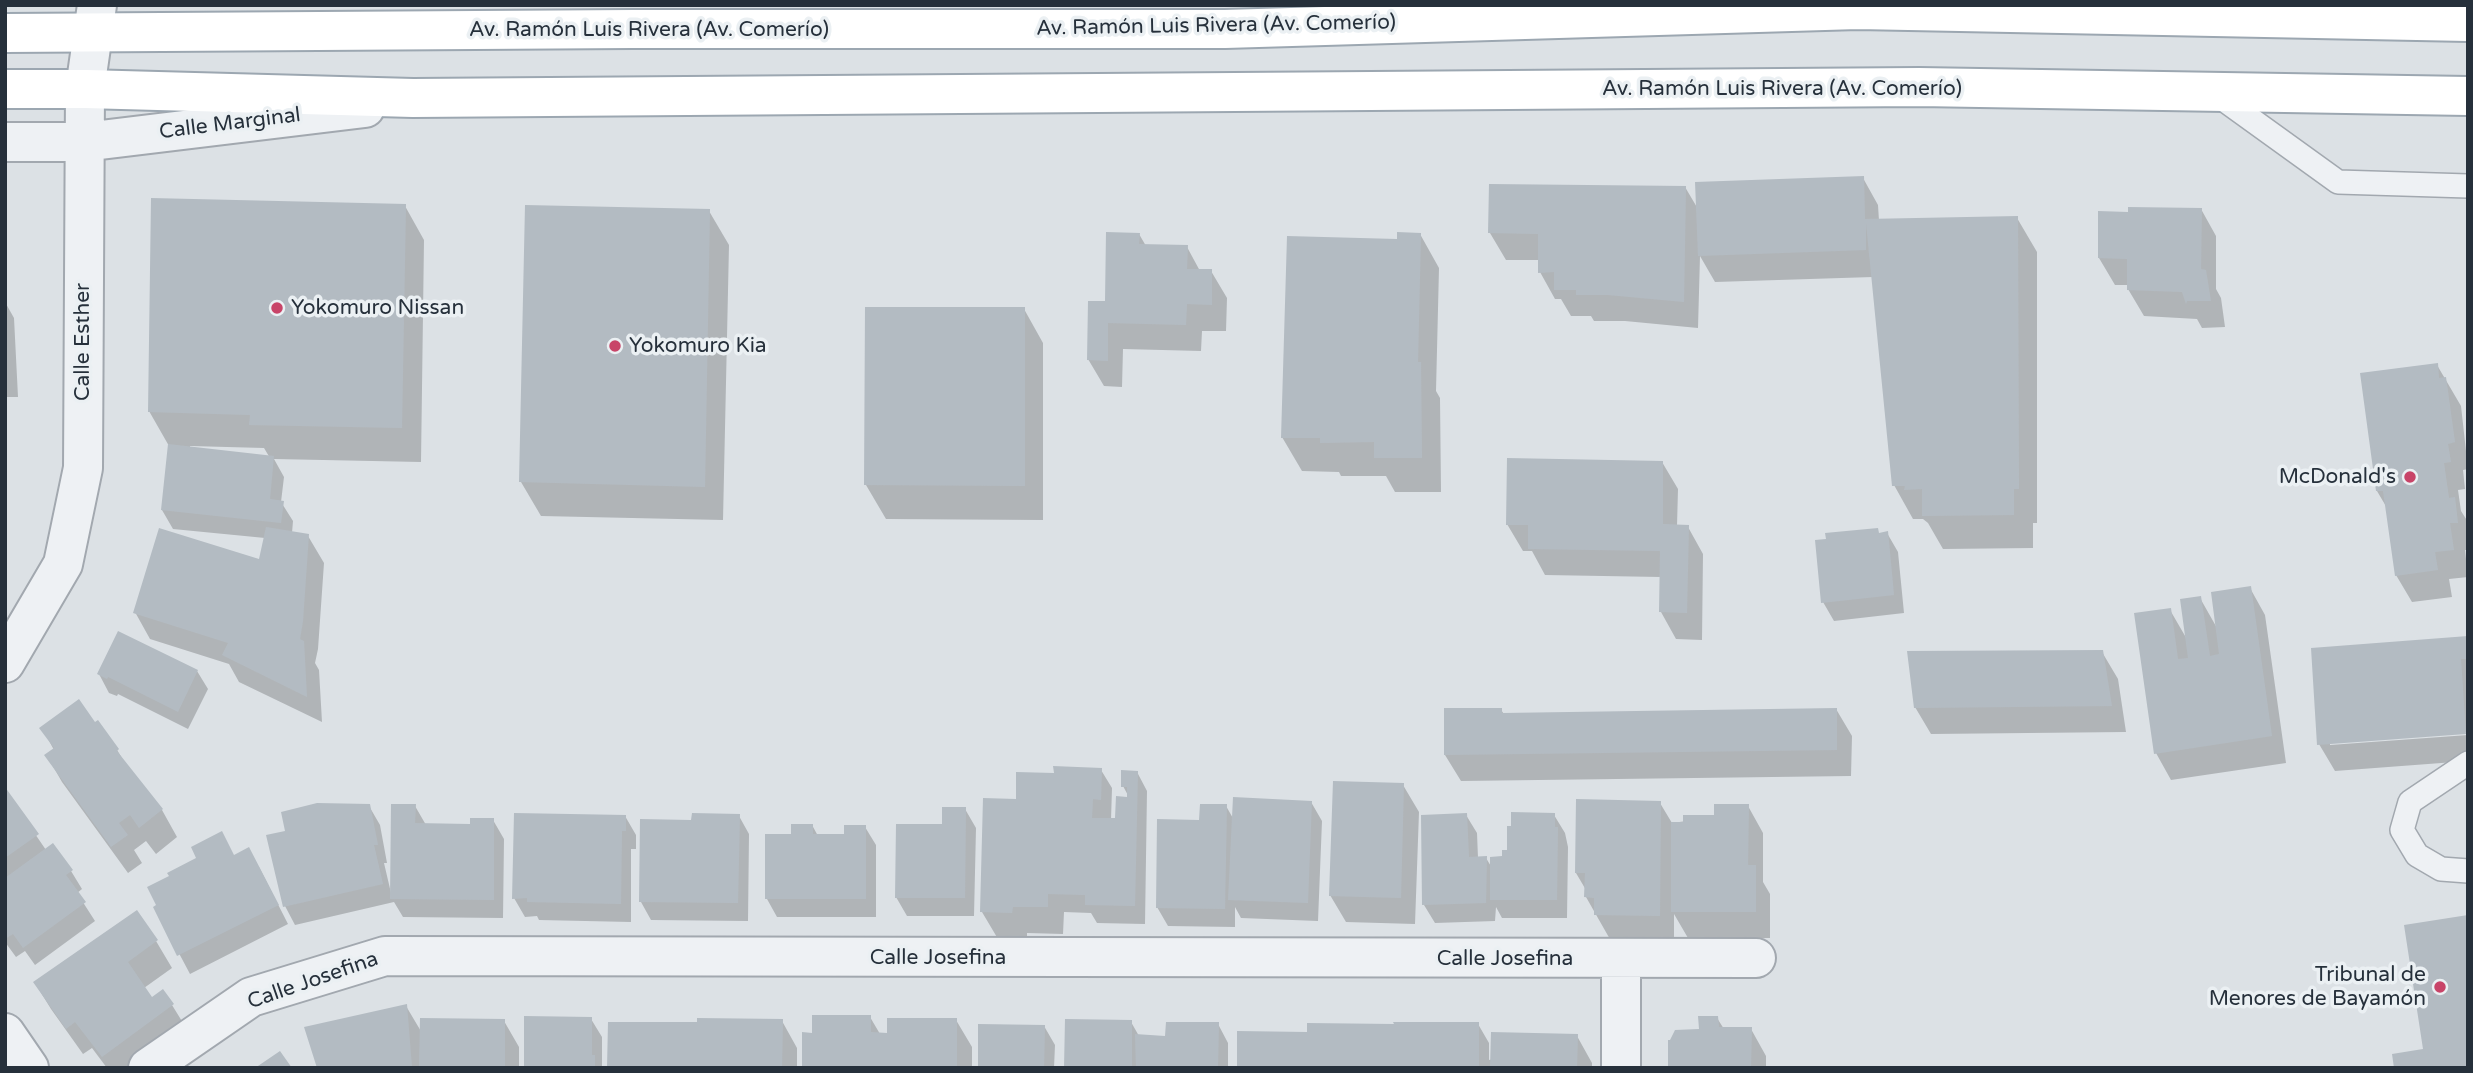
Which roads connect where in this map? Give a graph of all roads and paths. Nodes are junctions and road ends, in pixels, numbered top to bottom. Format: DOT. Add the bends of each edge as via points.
graph roads {
  1 [pos="1858,7"];
  2 [pos="95,19"];
  3 [pos="2468,22"];
  4 [pos="5,33"];
  5 [pos="5,89"];
  6 [pos="85,89"];
  7 [pos="2214,93"];
  8 [pos="2468,96"];
  9 [pos="454,98"];
  10 [pos="5,142"];
  11 [pos="83,142"];
  12 [pos="2468,186"];
  13 [pos="5,663"];
  14 [pos="2468,763"];
  15 [pos="2468,871"];
  16 [pos="1756,958"];
  17 [pos="1621,959"];
  18 [pos="5,1033"];
  19 [pos="29,1068"];
  20 [pos="148,1068"];
  21 [pos="1620,1068"];
  1 -- 2 [label="main road, Av. Ramón Luis Rivera (Av. Comerío)" via="1225,29 618,29"];
  1 -- 3 [label="main road, Av. Ramón Luis Rivera (Av. Comerío)"];
  2 -- 4 [label="main road, Av. Ramón Luis Rivera (Av. Comerío)"];
  2 -- 6 [label="street, Calle Esther"];
  5 -- 6 [label="main road, Av. Ramón Luis Rivera (Av. Comerío)"];
  6 -- 9 [label="main road, Av. Ramón Luis Rivera (Av. Comerío)"];
  6 -- 11 [label="street, Calle Esther"];
  7 -- 8 [label="main road, Av. Ramón Luis Rivera (Av. Comerío)"];
  7 -- 9 [label="main road, Av. Ramón Luis Rivera (Av. Comerío)" via="1919,87"];
  7 -- 12 [label="lane" via="2338,182"];
  9 -- 11 [label="street, Calle Marginal"];
  10 -- 11 [label="street, Calle Marginal"];
  11 -- 13 [label="street, Calle Esther" via="83,468 63,564"];
  14 -- 15 [label="lane" via="2410,802 2402,830 2417,855 2441,869"];
  16 -- 17 [label="street, Calle Josefina"];
  17 -- 20 [label="street, Calle Josefina" via="385,956 251,997"];
  17 -- 21 [label="street"];
  18 -- 19 [label="street"];
}
